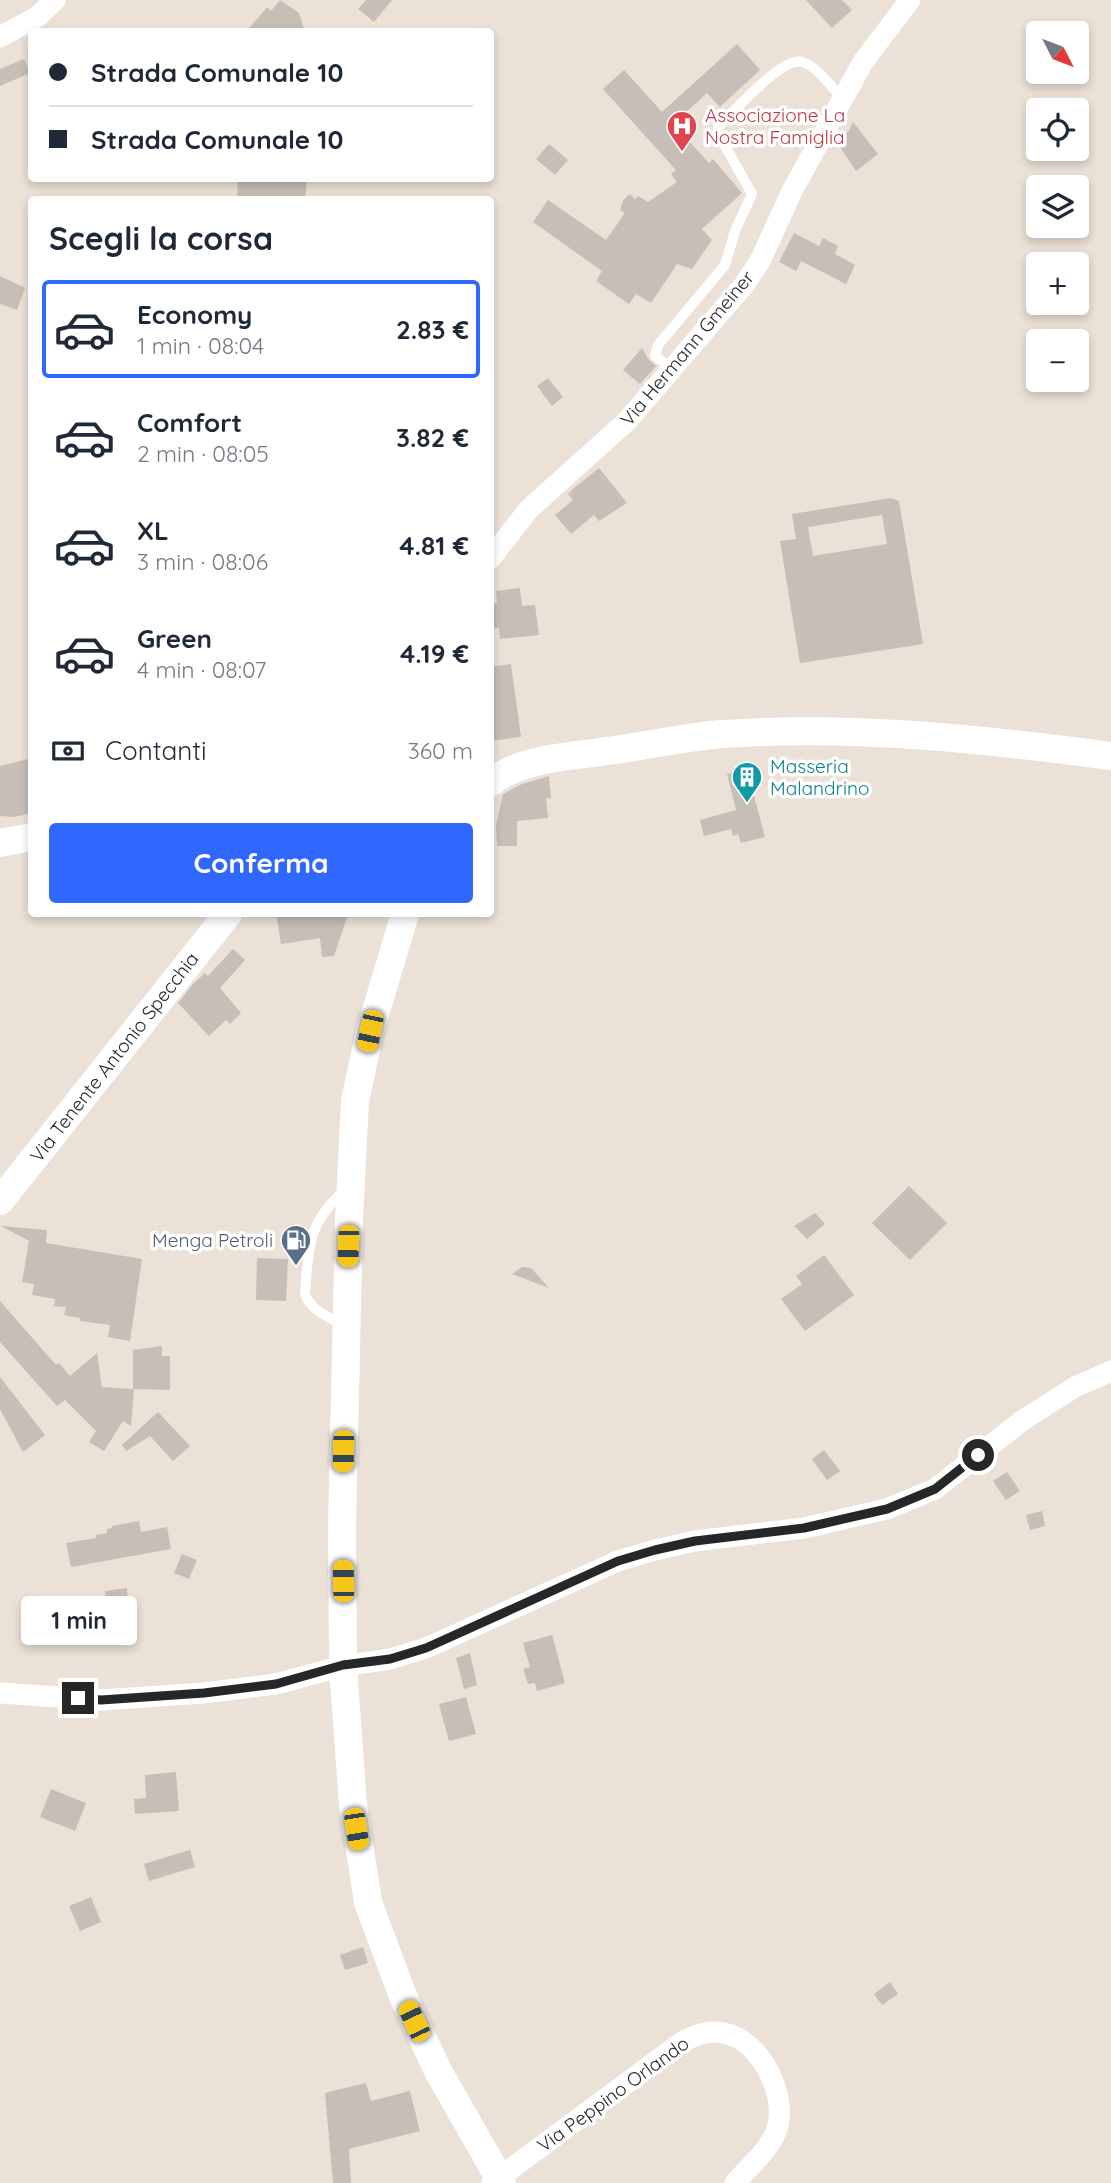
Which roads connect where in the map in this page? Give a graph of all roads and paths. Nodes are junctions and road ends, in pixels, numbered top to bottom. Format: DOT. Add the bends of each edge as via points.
graph roads {
  1 [pos="55,0"];
  2 [pos="910,0"];
  3 [pos="0,37"];
  4 [pos="842,98"];
  5 [pos="673,369"];
  6 [pos="494,554"];
  7 [pos="1111,756"];
  8 [pos="560,758"];
  9 [pos="494,762"];
  10 [pos="494,780"];
  11 [pos="28,837"];
  12 [pos="0,843"];
  13 [pos="226,917"];
  14 [pos="404,917"];
  15 [pos="350,1185"];
  16 [pos="0,1200"];
  17 [pos="346,1326"];
  18 [pos="1111,1371"];
  19 [pos="343,1665"];
  20 [pos="0,1693"];
  21 [pos="492,2183"];
  22 [pos="502,2183"];
  23 [pos="735,2183"];
  1 -- 3 [label="street" via="37,17"];
  2 -- 4 [label="street, Via Hermann Gmeiner"];
  4 -- 5 [label="street, Via Hermann Gmeiner" via="760,261"];
  4 -- 5 [label="lane" via="811,68 789,62 718,127 752,194 734,230 725,265 658,345 655,356"];
  5 -- 6 [label="street, Via Hermann Gmeiner" via="627,421 529,509"];
  7 -- 8 [label="main road" via="868,732 722,734"];
  8 -- 9 [label="main road"];
  8 -- 10 [label="main road" via="504,771"];
  11 -- 12 [label="main road"];
  13 -- 16 [label="main road, Via Tenente Antonio Specchia"];
  14 -- 15 [label="main road" via="370,1031 355,1101"];
  15 -- 17 [label="main road"];
  15 -- 17 [label="lane" via="329,1204 310,1236 305,1294 324,1315"];
  17 -- 19 [label="main road"];
  18 -- 19 [label="street" via="1075,1387 1023,1420 935,1489 887,1509 804,1528 655,1550 618,1561 426,1648 390,1659"];
  19 -- 20 [label="street" via="276,1684 204,1693 101,1700"];
  19 -- 22 [label="main road" via="352,1805 368,1902 402,1996 438,2071"];
  21 -- 23 [label="street, Via Peppino Orlando" via="700,2033 731,2035 755,2053 778,2097 776,2132"];
}
